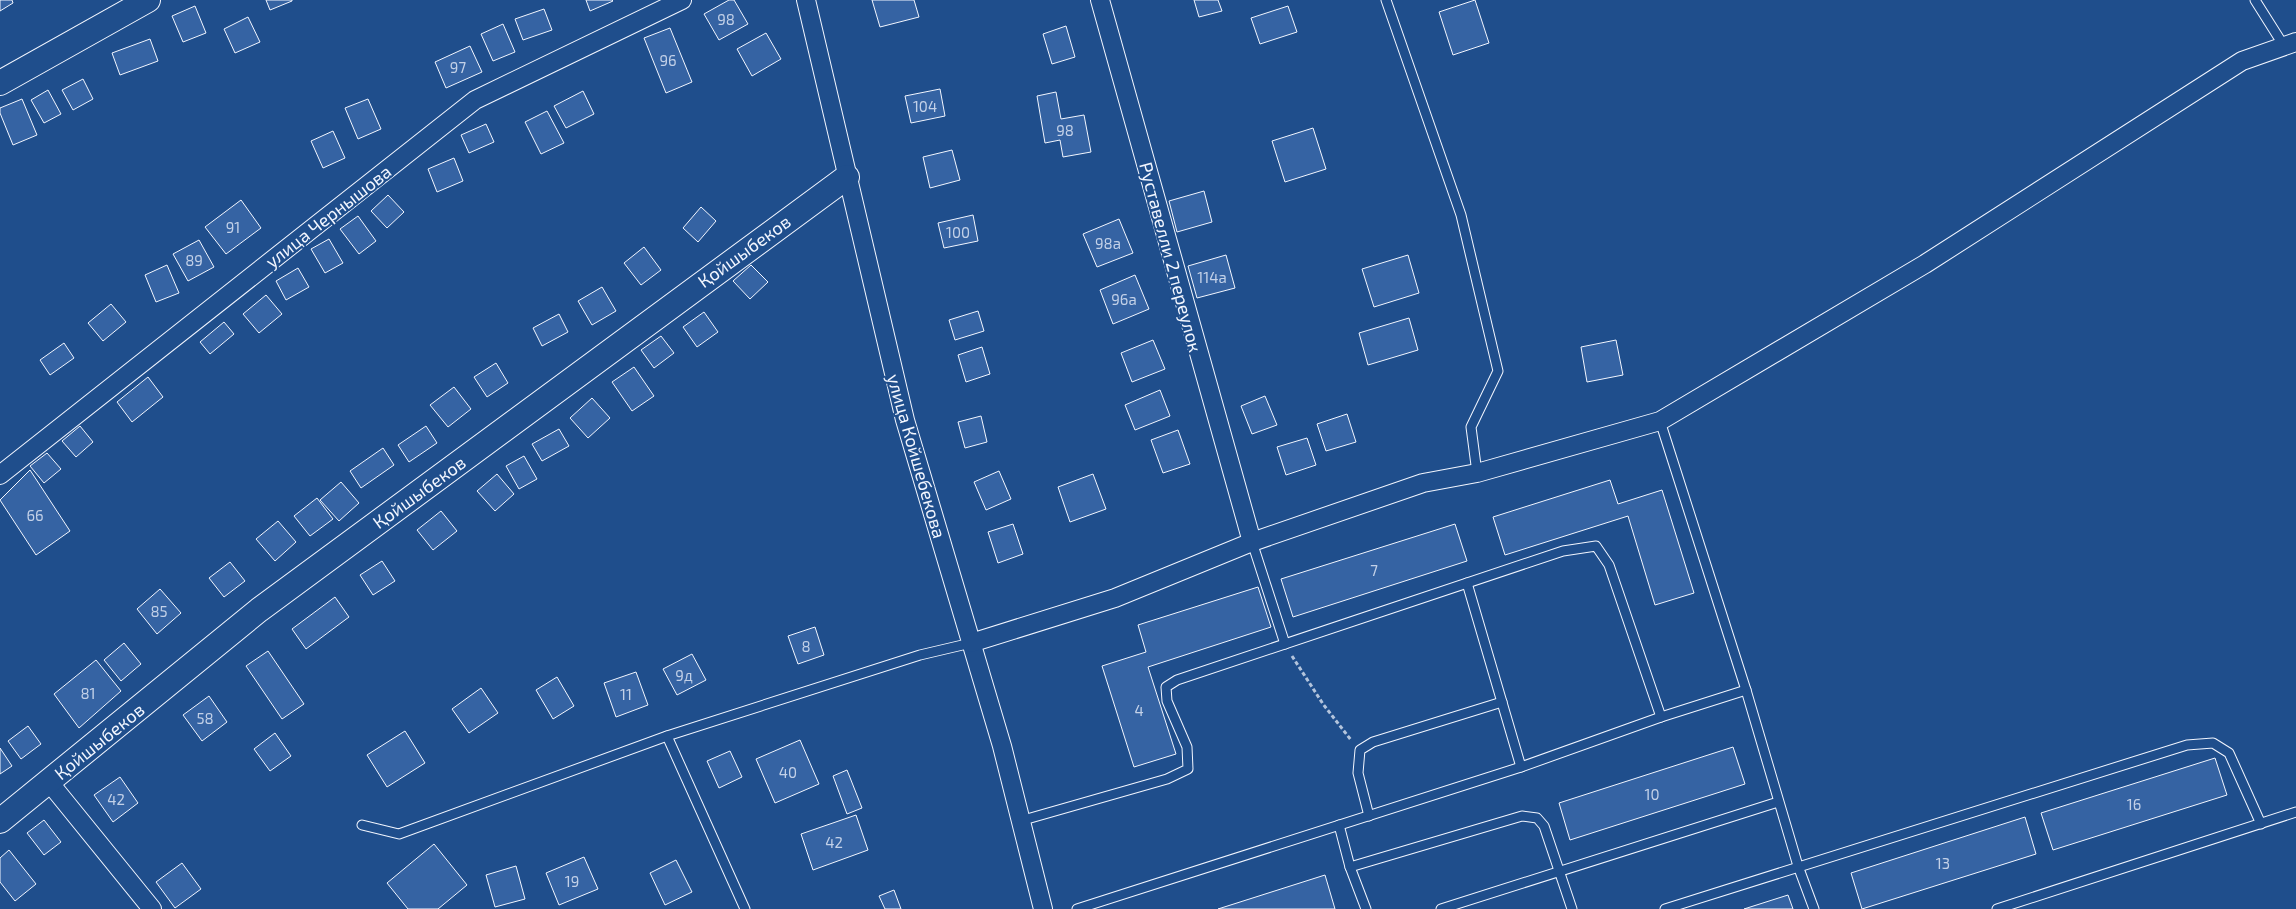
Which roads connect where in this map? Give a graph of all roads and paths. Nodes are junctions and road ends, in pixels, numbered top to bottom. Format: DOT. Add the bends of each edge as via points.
graph roads {
  1 [pos="148,0"];
  2 [pos="682,0"];
  3 [pos="806,0"];
  4 [pos="1100,0"];
  5 [pos="1386,0"];
  6 [pos="2255,0"];
  7 [pos="2290,44"];
  8 [pos="0,83"];
  9 [pos="848,176"];
  10 [pos="1660,421"];
  11 [pos="1477,473"];
  12 [pos="0,475"];
  13 [pos="1252,542"];
  14 [pos="1467,583"];
  15 [pos="971,643"];
  16 [pos="1285,644"];
  17 [pos="1746,690"];
  18 [pos="1502,702"];
  19 [pos="1661,716"];
  20 [pos="667,736"];
  21 [pos="1360,750"];
  22 [pos="1521,767"];
  23 [pos="49,782"];
  24 [pos="1778,802"];
  25 [pos="2296,812"];
  26 [pos="1369,816"];
  27 [pos="0,821"];
  28 [pos="1020,821"];
  29 [pos="2261,824"];
  30 [pos="362,825"];
  31 [pos="1339,825"];
  32 [pos="1798,866"];
  33 [pos="1350,867"];
  34 [pos="1558,872"];
  35 [pos="152,909"];
  36 [pos="745,909"];
  37 [pos="1043,909"];
  38 [pos="1077,909"];
  39 [pos="1366,909"];
  40 [pos="1441,909"];
  41 [pos="1572,909"];
  42 [pos="1665,909"];
  43 [pos="1814,909"];
  44 [pos="1997,909"];
  1 -- 8 [label="street"];
  2 -- 12 [label="street, улица Чернышова" via="475,100"];
  3 -- 9 [label="street, улица Койшебекова"];
  4 -- 13 [label="street, Руставелли 2 переулок"];
  5 -- 11 [label="lane" via="1461,215 1498,371 1471,427"];
  6 -- 7 [label="lane"];
  7 -- 10 [label="street" via="2242,61 1925,264"];
  9 -- 15 [label="street, улица Койшебекова" via="905,420"];
  9 -- 23 [label="street, Қойшыбеков" via="259,610"];
  10 -- 11 [label="street"];
  10 -- 17 [label="lane"];
  11 -- 13 [label="street" via="1423,483"];
  13 -- 15 [label="street" via="1116,598"];
  13 -- 16 [label="lane"];
  14 -- 16 [label="lane"];
  14 -- 18 [label="lane"];
  14 -- 19 [label="lane" via="1563,551 1596,546 1609,564"];
  15 -- 20 [label="lane" via="920,655"];
  15 -- 28 [label="street, улица Койшебекова" via="1002,746"];
  16 -- 21 [label="path" via="1328,711"];
  16 -- 28 [label="lane" via="1166,686 1167,701 1187,747 1188,769 1167,779"];
  17 -- 19 [label="lane"];
  17 -- 24 [label="lane"];
  18 -- 21 [label="lane" via="1373,742"];
  18 -- 22 [label="lane"];
  19 -- 22 [label="lane"];
  20 -- 30 [label="lane" via="399,834"];
  20 -- 36 [label="lane"];
  21 -- 26 [label="lane" via="1358,773"];
  22 -- 26 [label="lane"];
  23 -- 27 [label="street, Қойшыбеков"];
  23 -- 35 [label="street"];
  24 -- 32 [label="lane"];
  24 -- 34 [label="lane"];
  25 -- 29 [label="lane"];
  26 -- 31 [label="lane"];
  28 -- 37 [label="street, улица Койшебекова"];
  29 -- 32 [label="lane" via="2229,753 2213,743 2187,745"];
  29 -- 44 [label="lane"];
  31 -- 33 [label="lane"];
  31 -- 38 [label="lane"];
  32 -- 42 [label="lane"];
  32 -- 43 [label="lane"];
  33 -- 34 [label="lane" via="1522,816 1538,818 1544,826"];
  33 -- 39 [label="lane"];
  34 -- 40 [label="lane"];
  34 -- 41 [label="lane"];
}
